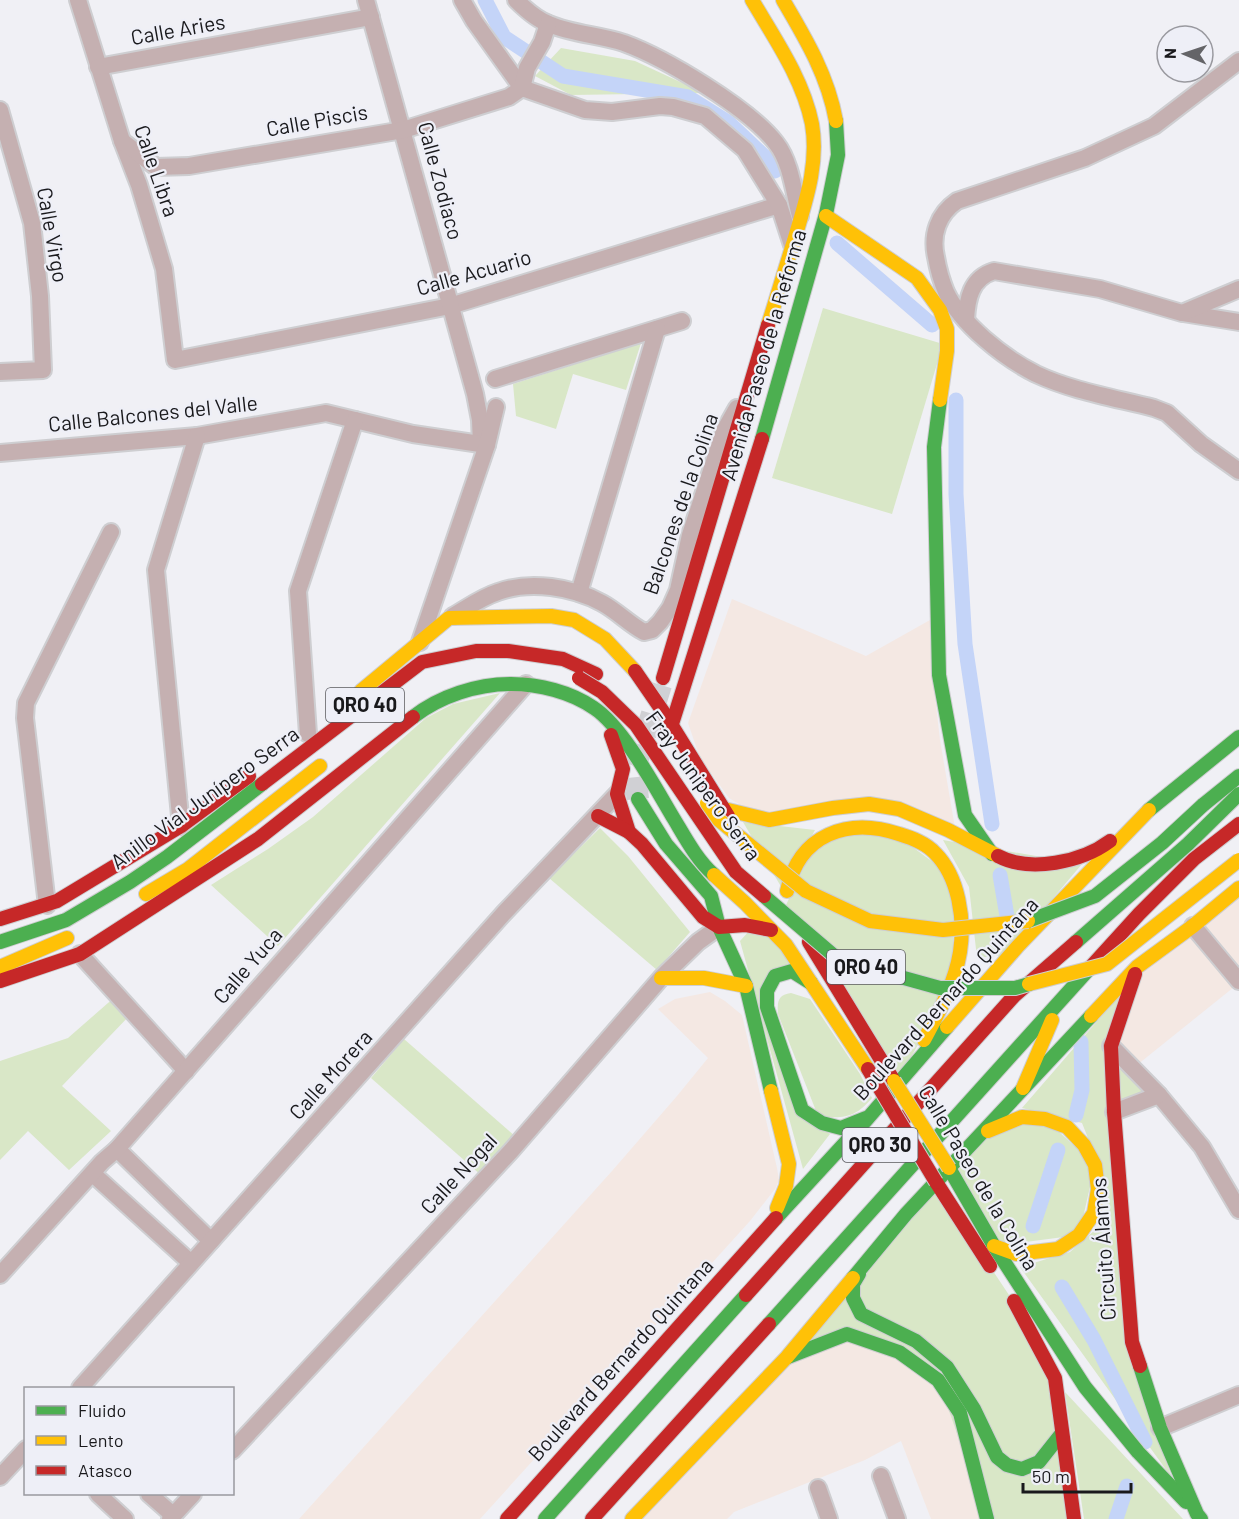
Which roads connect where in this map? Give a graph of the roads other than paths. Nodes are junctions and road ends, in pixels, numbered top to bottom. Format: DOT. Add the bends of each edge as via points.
graph roads {
  1 [pos="78,0"];
  2 [pos="366,0"];
  3 [pos="462,0"];
  4 [pos="516,0"];
  5 [pos="752,0"];
  6 [pos="783,0"];
  7 [pos="371,17"];
  8 [pos="548,24"];
  9 [pos="1239,61"];
  10 [pos="98,67"];
  11 [pos="522,88"];
  12 [pos="0,110"];
  13 [pos="403,130"];
  14 [pos="122,141"];
  15 [pos="779,205"];
  16 [pos="800,216"];
  17 [pos="826,216"];
  18 [pos="792,245"];
  19 [pos="1239,289"];
  20 [pos="450,306"];
  21 [pos="1182,313"];
  22 [pos="966,320"];
  23 [pos="682,321"];
  24 [pos="1239,322"];
  25 [pos="657,329"];
  26 [pos="789,351"];
  27 [pos="176,360"];
  28 [pos="758,365"];
  29 [pos="0,372"];
  30 [pos="783,372"];
  31 [pos="495,379"];
  32 [pos="751,383"];
  33 [pos="496,407"];
  34 [pos="355,420"];
  35 [pos="197,436"];
  36 [pos="484,445"];
  37 [pos="0,453"];
  38 [pos="1239,471"];
  39 [pos="111,532"];
  40 [pos="579,593"];
  41 [pos="449,618"];
  42 [pos="420,643"];
  43 [pos="631,663"];
  44 [pos="470,666"];
  45 [pos="546,670"];
  46 [pos="574,677"];
  47 [pos="663,678"];
  48 [pos="526,684"];
  49 [pos="623,694"];
  50 [pos="595,708"];
  51 [pos="672,724"];
  52 [pos="654,726"];
  53 [pos="308,734"];
  54 [pos="1239,737"];
  55 [pos="672,753"];
  56 [pos="326,761"];
  57 [pos="642,766"];
  58 [pos="1239,776"];
  59 [pos="618,794"];
  60 [pos="1239,794"];
  61 [pos="639,799"];
  62 [pos="1151,808"];
  63 [pos="724,809"];
  64 [pos="598,816"];
  65 [pos="1239,824"];
  66 [pos="181,826"];
  67 [pos="629,832"];
  68 [pos="149,845"];
  69 [pos="992,854"];
  70 [pos="1239,860"];
  71 [pos="130,882"];
  72 [pos="1239,888"];
  73 [pos="711,896"];
  74 [pos="52,903"];
  75 [pos="132,903"];
  76 [pos="786,905"];
  77 [pos="0,919"];
  78 [pos="1193,926"];
  79 [pos="719,927"];
  80 [pos="84,930"];
  81 [pos="771,930"];
  82 [pos="0,942"];
  83 [pos="80,954"];
  84 [pos="0,967"];
  85 [pos="1137,967"];
  86 [pos="661,978"];
  87 [pos="0,981"];
  88 [pos="1239,981"];
  89 [pos="811,982"];
  90 [pos="746,986"];
  91 [pos="1060,1000"];
  92 [pos="1111,1046"];
  93 [pos="910,1069"];
  94 [pos="186,1071"];
  95 [pos="1023,1088"];
  96 [pos="1159,1095"];
  97 [pos="1114,1112"];
  98 [pos="868,1118"];
  99 [pos="977,1138"];
  100 [pos="117,1149"];
  101 [pos="93,1174"];
  102 [pos="1239,1210"];
  103 [pos="764,1231"];
  104 [pos="211,1241"];
  105 [pos="994,1246"];
  106 [pos="191,1263"];
  107 [pos="863,1267"];
  108 [pos="995,1274"];
  109 [pos="0,1275"];
  110 [pos="1007,1292"];
  111 [pos="787,1358"];
  112 [pos="82,1387"];
  113 [pos="1239,1395"];
  114 [pos="1160,1428"];
  115 [pos="1062,1433"];
  116 [pos="234,1449"];
  117 [pos="24,1451"];
  118 [pos="881,1476"];
  119 [pos="0,1477"];
  120 [pos="818,1488"];
  121 [pos="99,1495"];
  122 [pos="150,1495"];
  123 [pos="192,1495"];
  124 [pos="171,1517"];
  125 [pos="1200,1517"];
  126 [pos="125,1519"];
  127 [pos="507,1519"];
  128 [pos="545,1519"];
  129 [pos="592,1519"];
  130 [pos="632,1519"];
  131 [pos="829,1519"];
  132 [pos="897,1519"];
  133 [pos="987,1519"];
  134 [pos="1074,1519"];
  1 -- 10 [label="street, Calle Libra"];
  2 -- 7 [label="street, Calle Zodiaco"];
  3 -- 11 [label="street"];
  4 -- 8 [label="street"];
  5 -- 16 [label="main road, Avenida Paseo de la Reforma" via="787,59 810,119 813,164"];
  6 -- 17 [label="main road, Avenida Paseo de la Reforma" via="830,86 838,148"];
  7 -- 10 [label="street, Calle Aries"];
  7 -- 13 [label="street, Calle Zodiaco"];
  8 -- 11 [label="street"];
  8 -- 16 [label="street" via="625,44 667,63 749,117 777,144"];
  9 -- 22 [label="street" via="1154,126 1085,158 946,208 935,229 934,250 947,294"];
  10 -- 14 [label="street, Calle Libra"];
  11 -- 13 [label="street, Calle Piscis" via="509,98"];
  11 -- 15 [label="street" via="585,110 612,112 660,106 705,116 745,150"];
  12 -- 29 [label="street, Calle Virgo" via="32,223 43,370"];
  13 -- 14 [label="street, Calle Piscis" via="156,167"];
  13 -- 20 [label="street, Calle Zodiaco"];
  14 -- 27 [label="street, Calle Libra" via="164,269"];
  15 -- 18 [label="street"];
  15 -- 20 [label="street, Calle Acuario"];
  16 -- 18 [label="main road, Avenida Paseo de la Reforma"];
  16 -- 26 [label="main road" via="808,236 807,262"];
  17 -- 26 [label="main road, Avenida Paseo de la Reforma"];
  17 -- 69 [label="main road" via="917,278 940,310 947,329 948,351 934,447 939,675 965,815"];
  18 -- 28 [label="main road, Avenida Paseo de la Reforma"];
  19 -- 21 [label="street"];
  20 -- 27 [label="street, Calle Acuario"];
  20 -- 36 [label="street, Calle Zodiaco" via="475,394"];
  21 -- 22 [label="street" via="1100,289 994,271 985,273 970,291"];
  21 -- 24 [label="street"];
  22 -- 38 [label="street" via="995,348 1035,374 1167,413"];
  23 -- 25 [label="street"];
  25 -- 31 [label="street"];
  25 -- 40 [label="street"];
  26 -- 30 [label="main road, Avenida Paseo de la Reforma"];
  28 -- 30 [label="main road" via="763,352 771,346 781,349"];
  28 -- 32 [label="main road, Avenida Paseo de la Reforma"];
  30 -- 51 [label="main road, Avenida Paseo de la Reforma"];
  32 -- 40 [label="street, Balcones de la Colina" via="724,431 690,535 678,590 660,622 644,632 614,610"];
  32 -- 47 [label="main road, Avenida Paseo de la Reforma"];
  33 -- 36 [label="street"];
  34 -- 35 [label="street, Calle Balcones del Valle" via="326,413"];
  34 -- 36 [label="street, Calle Balcones del Valle"];
  34 -- 53 [label="street" via="298,591"];
  35 -- 37 [label="street, Calle Balcones del Valle"];
  35 -- 66 [label="street" via="156,570"];
  36 -- 42 [label="street"];
  39 -- 74 [label="street" via="26,703"];
  40 -- 41 [label="street, Balcones de la Colina" via="541,585 498,591"];
  41 -- 42 [label="main road"];
  41 -- 43 [label="main road" via="566,618 581,622 607,639"];
  42 -- 53 [label="main road"];
  43 -- 50 [label="main road" via="643,689 639,705 630,715"];
  43 -- 51 [label="main road, Calle Paseo de la Colina"];
  44 -- 45 [label="main road" via="524,665"];
  46 -- 70 [label="main road, Fray Junipero Serra / QRO 40, bridge" via="602,692 636,724 736,872 839,960 940,988 1015,988 1107,964"];
  48 -- 50 [label="main road" via="560,692"];
  48 -- 83 [label="main road" via="475,688 426,709 258,839"];
  48 -- 94 [label="street, Calle Yuca"];
  49 -- 71 [label="main road, Anillo Vial Junípero Serra / QRO 40" via="596,674 563,659 476,651 422,662"];
  50 -- 51 [label="main road" via="640,737 656,738"];
  50 -- 57 [label="main road, Calle Paseo de la Colina" via="618,731"];
  50 -- 59 [label="main road" via="609,729 623,769"];
  51 -- 63 [label="main road, Calle Paseo de la Colina"];
  52 -- 55 [label="main road, Fray Junipero Serra / QRO 40"];
  53 -- 66 [label="main road"];
  54 -- 62 [label="main road, Boulevard Bernardo Quintana"];
  55 -- 57 [label="main road" via="663,753"];
  55 -- 58 [label="main road, Fray Junipero Serra / QRO 40, bridge" via="719,820 806,891 870,921 944,930 1024,922 1095,896"];
  55 -- 76 [label="main road" via="759,881"];
  56 -- 75 [label="main road, Anillo Vial Junípero Serra" via="188,869"];
  57 -- 59 [label="main road"];
  57 -- 81 [label="main road, Calle Paseo de la Colina" via="707,869"];
  59 -- 64 [label="street, Calle Morera"];
  59 -- 67 [label="main road"];
  60 -- 128 [label="main road, QRO 30" via="1188,844 1014,996"];
  61 -- 73 [label="main road" via="666,844"];
  62 -- 69 [label="main road" via="1099,849 1047,865 1010,862"];
  62 -- 93 [label="main road, Boulevard Bernardo Quintana" via="1018,946"];
  63 -- 69 [label="main road" via="770,820 869,804 899,809"];
  63 -- 76 [label="main road, Calle Paseo de la Colina"];
  64 -- 67 [label="main road"];
  64 -- 104 [label="street, Calle Morera" via="504,913"];
  65 -- 91 [label="main road, QRO 30" via="1194,859"];
  66 -- 68 [label="main road"];
  67 -- 79 [label="main road" via="703,916"];
  68 -- 71 [label="main road"];
  68 -- 74 [label="main road"];
  71 -- 74 [label="main road"];
  71 -- 82 [label="main road, Anillo Vial Junípero Serra / QRO 40" via="66,920"];
  72 -- 78 [label="main road"];
  73 -- 79 [label="main road"];
  73 -- 81 [label="main road"];
  74 -- 77 [label="main road"];
  76 -- 93 [label="main road" via="796,863 817,839 836,829 857,826 891,831 921,842 938,855 953,877 962,929 961,951 953,982"];
  76 -- 105 [label="main road, Calle Paseo de la Colina, bridge"];
  78 -- 85 [label="main road"];
  78 -- 88 [label="street"];
  79 -- 81 [label="main road" via="738,924"];
  79 -- 86 [label="street, Calle Nogal"];
  79 -- 90 [label="main road"];
  80 -- 84 [label="main road"];
  81 -- 89 [label="main road, Calle Paseo de la Colina"];
  83 -- 87 [label="main road"];
  83 -- 94 [label="street"];
  85 -- 92 [label="main road, Circuito Álamos"];
  85 -- 95 [label="main road"];
  86 -- 90 [label="main road" via="706,977"];
  86 -- 116 [label="street, Calle Nogal" via="511,1151"];
  89 -- 98 [label="main road" via="792,971 775,976 767,991 767,1007 802,1110 822,1123 841,1128"];
  89 -- 108 [label="main road, Calle Paseo de la Colina, bridge"];
  90 -- 103 [label="main road" via="790,1177"];
  91 -- 95 [label="main road"];
  91 -- 129 [label="main road, QRO 30"];
  92 -- 96 [label="street"];
  92 -- 97 [label="main road, Circuito Álamos"];
  93 -- 98 [label="main road, Boulevard Bernardo Quintana"];
  94 -- 100 [label="street, Calle Yuca"];
  95 -- 99 [label="main road"];
  96 -- 97 [label="street"];
  96 -- 102 [label="street" via="1202,1147"];
  97 -- 114 [label="main road, Circuito Álamos" via="1132,1342"];
  98 -- 103 [label="main road, Boulevard Bernardo Quintana"];
  99 -- 105 [label="main road" via="1022,1118 1044,1119 1067,1127 1084,1145 1095,1165 1098,1189 1094,1213 1079,1235 1058,1249 1047,1251 1016,1254"];
  99 -- 107 [label="main road"];
  100 -- 101 [label="street, Calle Yuca"];
  100 -- 104 [label="street"];
  101 -- 106 [label="street"];
  101 -- 109 [label="street, Calle Yuca"];
  103 -- 127 [label="main road, Boulevard Bernardo Quintana"];
  104 -- 106 [label="street, Calle Morera"];
  105 -- 125 [label="main road, Calle Paseo de la Colina" via="1085,1387 1138,1452"];
  106 -- 112 [label="street, Calle Morera"];
  107 -- 111 [label="main road"];
  107 -- 115 [label="main road" via="853,1284 853,1298 861,1314 916,1341 947,1367 974,1409 997,1457 1006,1465 1022,1469 1040,1462"];
  110 -- 115 [label="main road, Calle Paseo de la Colina" via="1055,1378"];
  111 -- 130 [label="main road"];
  111 -- 133 [label="main road" via="847,1334 898,1352 938,1380 960,1413"];
  113 -- 114 [label="street"];
  114 -- 125 [label="main road, Circuito Álamos"];
  115 -- 134 [label="main road, Calle Paseo de la Colina"];
  117 -- 119 [label="street"];
  118 -- 132 [label="street"];
  120 -- 131 [label="street"];
  121 -- 126 [label="street"];
  122 -- 124 [label="street"];
  123 -- 124 [label="street"];
}
